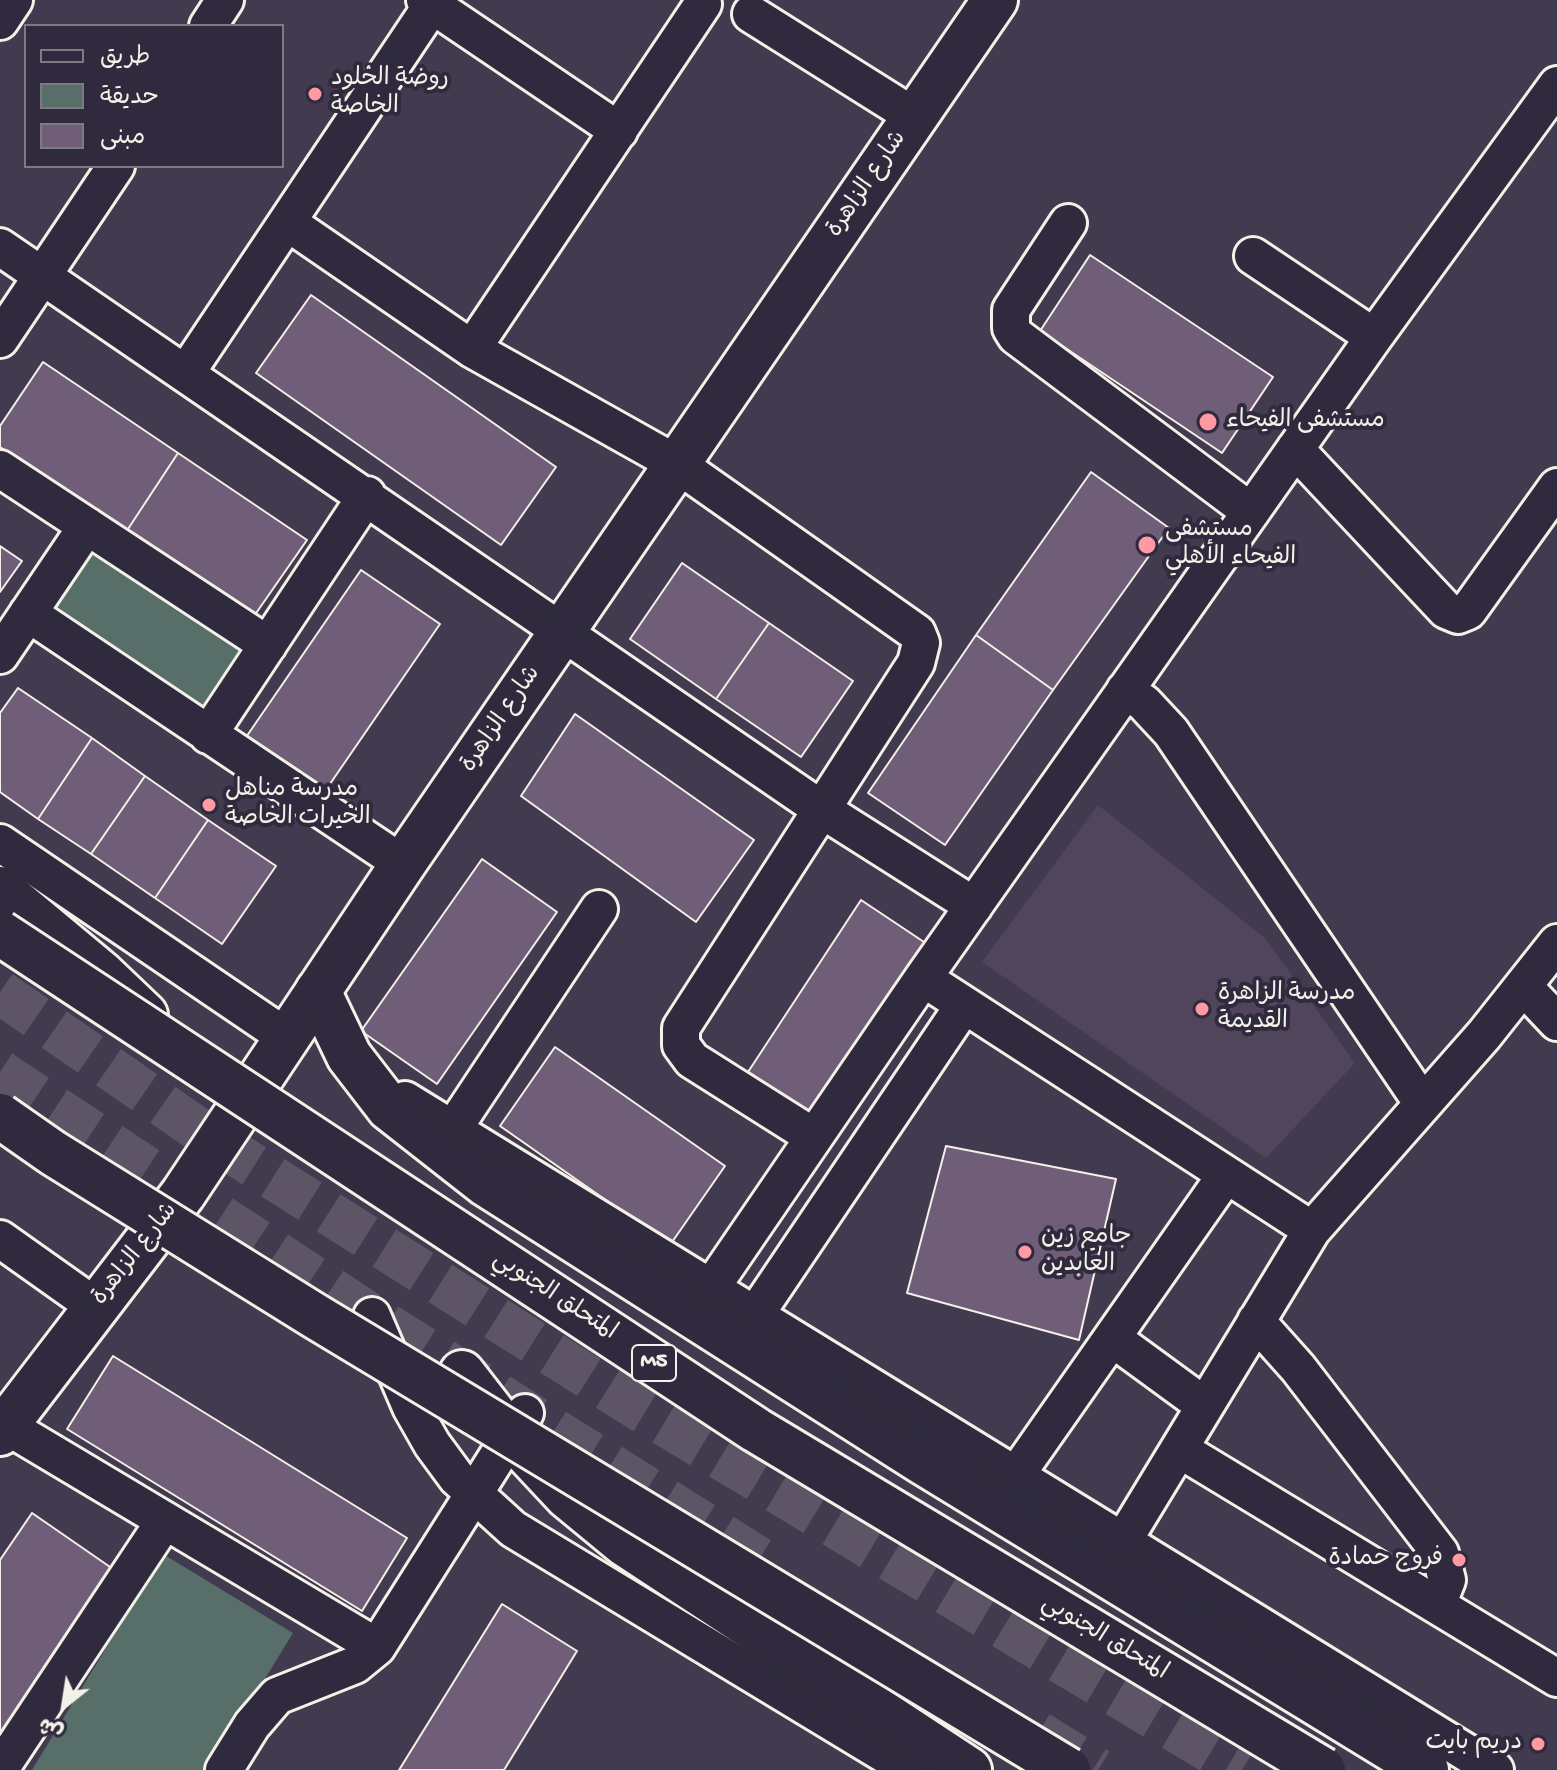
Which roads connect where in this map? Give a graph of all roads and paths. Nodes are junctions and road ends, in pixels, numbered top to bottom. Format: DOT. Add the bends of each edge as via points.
graph roads {
  1 [pos="14,0"];
  2 [pos="225,0"];
  3 [pos="995,0"];
  4 [pos="429,2"];
  5 [pos="700,2"];
  6 [pos="755,7"];
  7 [pos="0,21"];
  8 [pos="209,24"];
  9 [pos="1557,85"];
  10 [pos="915,117"];
  11 [pos="619,131"];
  12 [pos="115,168"];
  13 [pos="287,222"];
  14 [pos="1068,223"];
  15 [pos="0,247"];
  16 [pos="1253,256"];
  17 [pos="43,276"];
  18 [pos="1374,337"];
  19 [pos="0,339"];
  20 [pos="472,349"];
  21 [pos="186,373"];
  22 [pos="1295,449"];
  23 [pos="677,464"];
  24 [pos="0,469"];
  25 [pos="1557,487"];
  26 [pos="367,495"];
  27 [pos="1251,512"];
  28 [pos="87,526"];
  29 [pos="28,613"];
  30 [pos="562,631"];
  31 [pos="268,645"];
  32 [pos="0,655"];
  33 [pos="1125,690"];
  34 [pos="208,735"];
  35 [pos="821,809"];
  36 [pos="0,843"];
  37 [pos="403,864"];
  38 [pos="0,889"];
  39 [pos="974,906"];
  40 [pos="599,909"];
  41 [pos="0,933"];
  42 [pos="1557,943"];
  43 [pos="923,978"];
  44 [pos="1524,987"];
  45 [pos="318,991"];
  46 [pos="964,1005"];
  47 [pos="1557,1022"];
  48 [pos="286,1037"];
  49 [pos="181,1050"];
  50 [pos="370,1086"];
  51 [pos="1423,1104"];
  52 [pos="0,1116"];
  53 [pos="453,1129"];
  54 [pos="814,1137"];
  55 [pos="1226,1175"];
  56 [pos="1312,1230"];
  57 [pos="0,1239"];
  58 [pos="711,1288"];
  59 [pos="96,1307"];
  60 [pos="755,1315"];
  61 [pos="372,1316"];
  62 [pos="1256,1321"];
  63 [pos="1112,1338"];
  64 [pos="462,1373"];
  65 [pos="1205,1406"];
  66 [pos="517,1424"];
  67 [pos="2,1427"];
  68 [pos="1179,1449"];
  69 [pos="1016,1475"];
  70 [pos="474,1495"];
  71 [pos="164,1522"];
  72 [pos="1123,1541"];
  73 [pos="1437,1605"];
  74 [pos="377,1647"];
  75 [pos="1557,1678"];
  76 [pos="0,1769"];
  77 [pos="224,1770"];
  78 [pos="911,1770"];
  79 [pos="969,1770"];
  80 [pos="1068,1770"];
  81 [pos="1323,1770"];
  82 [pos="1426,1770"];
  83 [pos="1495,1770"];
  1 -- 7 [label="street"];
  2 -- 8 [label="street"];
  3 -- 10 [label="main road, شارع الزاهرة"];
  4 -- 11 [label="street"];
  4 -- 13 [label="street"];
  5 -- 6 [label="street" via="734,20"];
  5 -- 11 [label="street"];
  6 -- 10 [label="street"];
  9 -- 18 [label="street"];
  10 -- 23 [label="main road, شارع الزاهرة"];
  11 -- 20 [label="street"];
  12 -- 17 [label="street"];
  13 -- 20 [label="street"];
  13 -- 21 [label="street"];
  14 -- 27 [label="street" via="1011,310 1016,336"];
  15 -- 17 [label="street"];
  16 -- 18 [label="street"];
  17 -- 19 [label="street"];
  17 -- 21 [label="street"];
  18 -- 22 [label="street"];
  20 -- 23 [label="street"];
  21 -- 26 [label="street"];
  22 -- 25 [label="street" via="1446,610 1458,615 1468,611"];
  22 -- 27 [label="street"];
  23 -- 30 [label="main road, شارع الزاهرة"];
  23 -- 35 [label="street" via="917,633 916,663"];
  24 -- 28 [label="street"];
  26 -- 30 [label="street"];
  26 -- 31 [label="street"];
  27 -- 33 [label="street"];
  28 -- 29 [label="street"];
  28 -- 31 [label="street"];
  29 -- 32 [label="street"];
  29 -- 34 [label="street"];
  30 -- 35 [label="street"];
  30 -- 37 [label="main road, شارع الزاهرة"];
  31 -- 34 [label="street"];
  33 -- 39 [label="street"];
  33 -- 51 [label="street" via="1171,732"];
  34 -- 37 [label="street"];
  35 -- 39 [label="street"];
  35 -- 54 [label="street" via="685,1020 680,1036 692,1060"];
  36 -- 48 [label="street"];
  37 -- 45 [label="main road, شارع الزاهرة"];
  38 -- 49 [label="main road, bridge" via="102,974"];
  39 -- 43 [label="street"];
  40 -- 53 [label="street"];
  41 -- 49 [label="main road, المتحلق الجنوبي / M5, bridge"];
  42 -- 44 [label="street"];
  43 -- 46 [label="street"];
  43 -- 54 [label="street"];
  44 -- 47 [label="street"];
  44 -- 51 [label="street"];
  45 -- 48 [label="main road, شارع الزاهرة"];
  45 -- 50 [label="main road" via="349,1056"];
  46 -- 55 [label="street"];
  46 -- 60 [label="street"];
  48 -- 59 [label="main road, شارع الزاهرة" via="183,1194"];
  49 -- 81 [label="main road, المتحلق الجنوبي / M5, bridge" via="756,1430"];
  50 -- 53 [label="street" via="406,1100"];
  50 -- 82 [label="main road" via="410,1127 486,1184 921,1461"];
  51 -- 56 [label="street"];
  52 -- 80 [label="main road, bridge" via="315,1316"];
  53 -- 58 [label="street"];
  54 -- 58 [label="street"];
  55 -- 56 [label="street"];
  55 -- 63 [label="street"];
  56 -- 62 [label="street"];
  57 -- 59 [label="street"];
  58 -- 60 [label="street"];
  59 -- 67 [label="main road, شارع الزاهرة"];
  60 -- 69 [label="street"];
  61 -- 70 [label="street" via="432,1444"];
  62 -- 65 [label="street"];
  62 -- 73 [label="street" via="1440,1553 1447,1580"];
  63 -- 65 [label="street"];
  63 -- 69 [label="street"];
  64 -- 66 [label="main road"];
  65 -- 68 [label="street"];
  66 -- 70 [label="street"];
  66 -- 79 [label="main road" via="567,1496 624,1543"];
  67 -- 71 [label="street"];
  68 -- 72 [label="street"];
  68 -- 73 [label="street"];
  69 -- 72 [label="street"];
  70 -- 74 [label="street"];
  70 -- 78 [label="street" via="551,1555"];
  71 -- 74 [label="street"];
  71 -- 76 [label="street"];
  72 -- 83 [label="street"];
  73 -- 75 [label="street"];
  74 -- 77 [label="street" via="355,1665 277,1696"];
}
